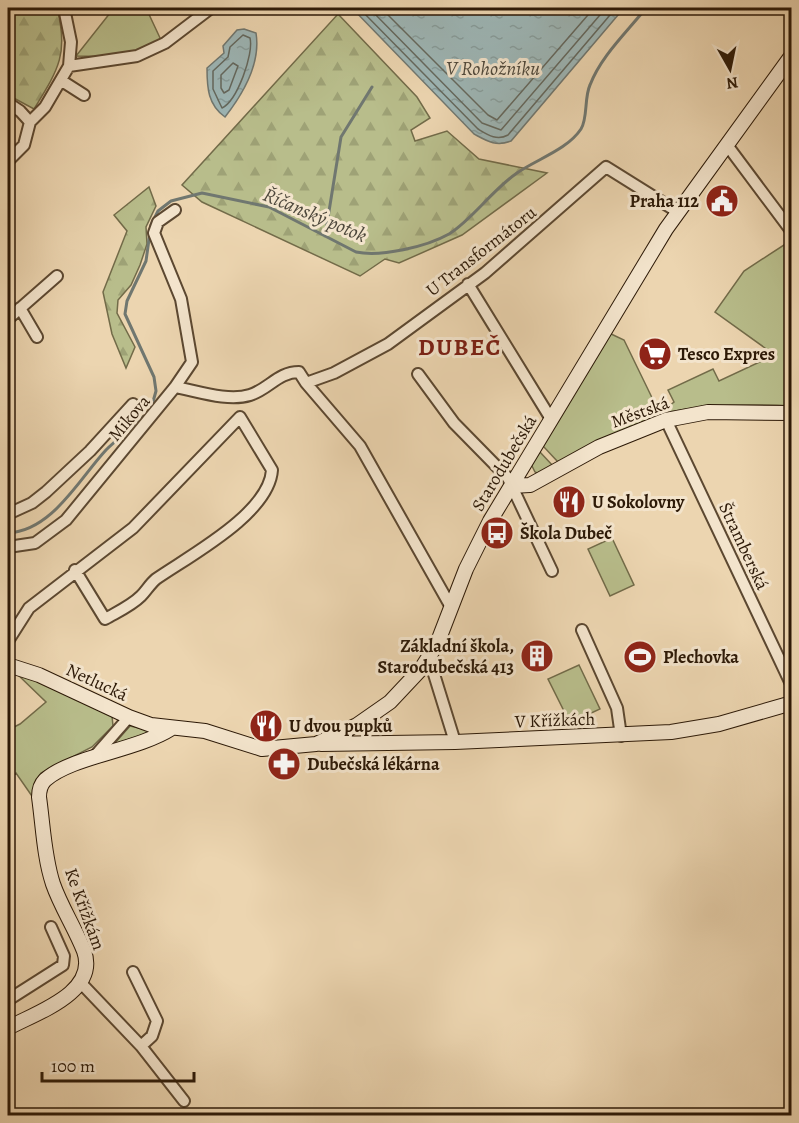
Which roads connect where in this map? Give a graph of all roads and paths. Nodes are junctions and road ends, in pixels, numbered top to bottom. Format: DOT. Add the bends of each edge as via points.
graph roads {
  1 [pos="64,8"];
  2 [pos="211,8"];
  3 [pos="792,54"];
  4 [pos="69,66"];
  5 [pos="62,81"];
  6 [pos="84,95"];
  7 [pos="8,103"];
  8 [pos="30,122"];
  9 [pos="727,145"];
  10 [pos="8,161"];
  11 [pos="175,210"];
  12 [pos="678,212"];
  13 [pos="792,232"];
  14 [pos="57,276"];
  15 [pos="468,284"];
  16 [pos="20,308"];
  17 [pos="8,319"];
  18 [pos="37,337"];
  19 [pos="418,374"];
  20 [pos="306,383"];
  21 [pos="176,387"];
  22 [pos="133,404"];
  23 [pos="792,413"];
  24 [pos="551,419"];
  25 [pos="666,420"];
  26 [pos="511,486"];
  27 [pos="8,513"];
  28 [pos="8,548"];
  29 [pos="75,570"];
  30 [pos="552,571"];
  31 [pos="451,607"];
  32 [pos="582,630"];
  33 [pos="8,641"];
  34 [pos="429,658"];
  35 [pos="8,665"];
  36 [pos="792,686"];
  37 [pos="792,703"];
  38 [pos="129,717"];
  39 [pos="172,729"];
  40 [pos="621,736"];
  41 [pos="455,742"];
  42 [pos="316,744"];
  43 [pos="91,760"];
  44 [pos="51,927"];
  45 [pos="133,972"];
  46 [pos="80,982"];
  47 [pos="8,1000"];
  48 [pos="8,1028"];
  49 [pos="141,1046"];
  50 [pos="184,1101"];
  1 -- 4 [label="street" via="71,42"];
  2 -- 4 [label="street" via="165,43 137,56"];
  3 -- 9 [label="street, Starodubečská"];
  4 -- 5 [label="street"];
  5 -- 6 [label="street"];
  5 -- 8 [label="street"];
  7 -- 8 [label="street"];
  8 -- 10 [label="street" via="24,145"];
  9 -- 12 [label="street, Starodubečská"];
  9 -- 13 [label="street"];
  11 -- 21 [label="street, Mikova" via="158,222 154,233 181,299 192,362"];
  12 -- 15 [label="street, U Transformátoru" via="606,167"];
  12 -- 24 [label="street, Starodubečská"];
  14 -- 16 [label="street"];
  15 -- 20 [label="street, U Transformátoru" via="375,353"];
  15 -- 24 [label="street"];
  16 -- 17 [label="street"];
  16 -- 18 [label="street"];
  19 -- 26 [label="street" via="454,423 508,478"];
  20 -- 21 [label="street" via="299,372 279,376 247,396 234,397"];
  20 -- 31 [label="street" via="360,446"];
  21 -- 28 [label="street, Mikova" via="66,520 35,543"];
  22 -- 27 [label="street, Mikova" via="46,492"];
  23 -- 25 [label="street, Městská" via="708,412"];
  24 -- 26 [label="street, Starodubečská"];
  25 -- 26 [label="street, Městská" via="599,447 530,485"];
  25 -- 36 [label="street, Štramberská"];
  26 -- 30 [label="street"];
  26 -- 31 [label="street, Starodubečská" via="472,555"];
  29 -- 29 [label="street" via="133,528 240,417 272,470 270,485 238,521 207,547 154,581 135,601 105,619"];
  29 -- 33 [label="street" via="29,608"];
  31 -- 34 [label="street, Starodubečská"];
  32 -- 40 [label="street" via="618,708"];
  34 -- 41 [label="street"];
  34 -- 42 [label="street, Starodubečská" via="390,702"];
  35 -- 38 [label="street, Netlucká" via="39,675"];
  37 -- 40 [label="street, V Křížkách" via="695,729"];
  38 -- 39 [label="street, Netlucká"];
  38 -- 43 [label="street"];
  39 -- 42 [label="street, Starodubečská" via="205,731 262,749"];
  39 -- 43 [label="street" via="144,744"];
  40 -- 41 [label="street, V Křížkách"];
  41 -- 42 [label="street, V Křížkách"];
  43 -- 46 [label="street, Ke Křížkám" via="46,779 39,797 52,879 85,955"];
  44 -- 47 [label="street" via="64,956 63,965"];
  45 -- 49 [label="street" via="157,1021 152,1036"];
  46 -- 48 [label="street" via="62,1000"];
  46 -- 49 [label="street"];
  49 -- 50 [label="street"];
}
